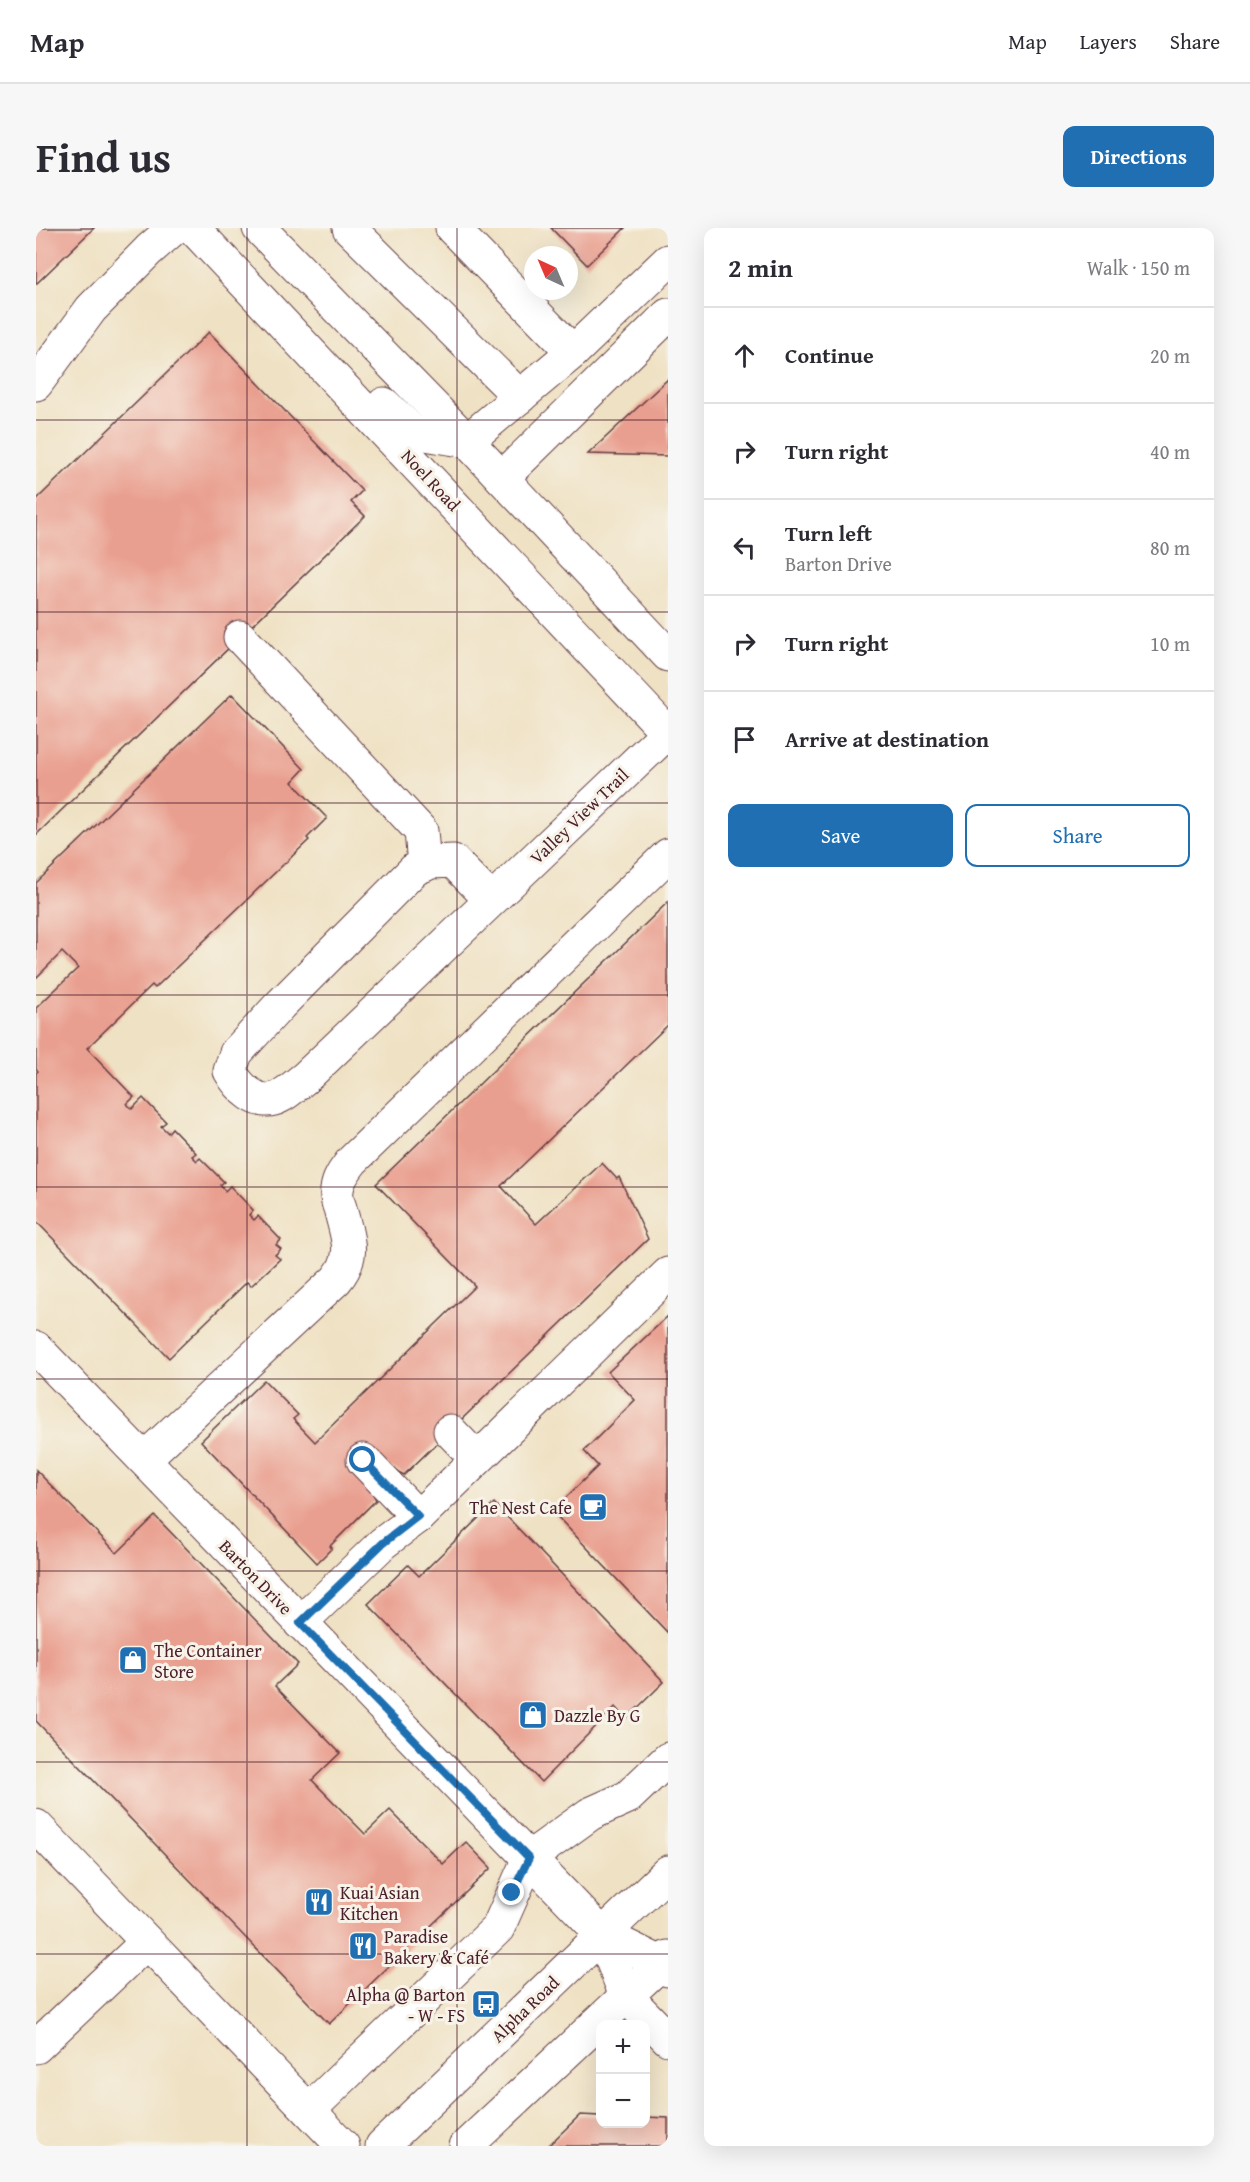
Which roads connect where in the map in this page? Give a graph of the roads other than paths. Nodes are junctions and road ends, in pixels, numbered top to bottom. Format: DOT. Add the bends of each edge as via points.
graph roads {
  1 [pos="174,228"];
  2 [pos="193,228"];
  3 [pos="260,228"];
  4 [pos="349,228"];
  5 [pos="452,228"];
  6 [pos="668,261"];
  7 [pos="668,315"];
  8 [pos="573,352"];
  9 [pos="36,384"];
  10 [pos="346,389"];
  11 [pos="520,397"];
  12 [pos="467,441"];
  13 [pos="502,478"];
  14 [pos="240,638"];
  15 [pos="668,655"];
  16 [pos="668,732"];
  17 [pos="668,855"];
  18 [pos="424,865"];
  19 [pos="491,900"];
  20 [pos="668,1274"];
  21 [pos="36,1348"];
  22 [pos="450,1431"];
  23 [pos="144,1459"];
  24 [pos="477,1459"];
  25 [pos="363,1460"];
  26 [pos="418,1516"];
  27 [pos="300,1623"];
  28 [pos="668,1759"];
  29 [pos="36,1826"];
  30 [pos="529,1858"];
  31 [pos="668,1872"];
  32 [pos="602,1934"];
  33 [pos="147,1942"];
  34 [pos="666,1963"];
  35 [pos="626,1996"];
  36 [pos="668,2039"];
  37 [pos="36,2047"];
  38 [pos="309,2110"];
  39 [pos="343,2146"];
  40 [pos="382,2146"];
  41 [pos="466,2146"];
  1 -- 9 [label="street" via="91,309"];
  2 -- 10 [label="street, Noel Road"];
  3 -- 12 [label="street"];
  4 -- 11 [label="street"];
  5 -- 8 [label="street"];
  6 -- 8 [label="street"];
  7 -- 13 [label="street"];
  8 -- 11 [label="street"];
  10 -- 12 [label="street" via="384,404 413,432"];
  10 -- 16 [label="street, Noel Road"];
  11 -- 12 [label="street"];
  12 -- 13 [label="street"];
  13 -- 15 [label="street"];
  14 -- 18 [label="street" via="421,831"];
  16 -- 19 [label="street, Valley View Trail"];
  17 -- 23 [label="street" via="352,1161 336,1190 348,1238 346,1268"];
  18 -- 19 [label="street" via="453,861"];
  18 -- 19 [label="street, Valley View Trail" via="415,869 236,1053 230,1071 238,1086 256,1098 278,1098 306,1077"];
  20 -- 24 [label="street"];
  21 -- 23 [label="street, Barton Drive"];
  22 -- 24 [label="street"];
  23 -- 27 [label="street, Barton Drive"];
  24 -- 26 [label="street"];
  25 -- 26 [label="street"];
  26 -- 27 [label="street" via="383,1543"];
  27 -- 30 [label="street, Barton Drive"];
  28 -- 30 [label="street" via="628,1797 590,1814"];
  29 -- 33 [label="street"];
  30 -- 32 [label="street, Barton Drive"];
  30 -- 38 [label="street" via="498,1928"];
  31 -- 32 [label="street, Alpha Road"];
  32 -- 34 [label="street"];
  32 -- 35 [label="street"];
  32 -- 40 [label="street, Alpha Road"];
  33 -- 37 [label="street"];
  33 -- 38 [label="street"];
  34 -- 35 [label="street"];
  35 -- 36 [label="street"];
  35 -- 41 [label="street"];
  38 -- 39 [label="street"];
}
